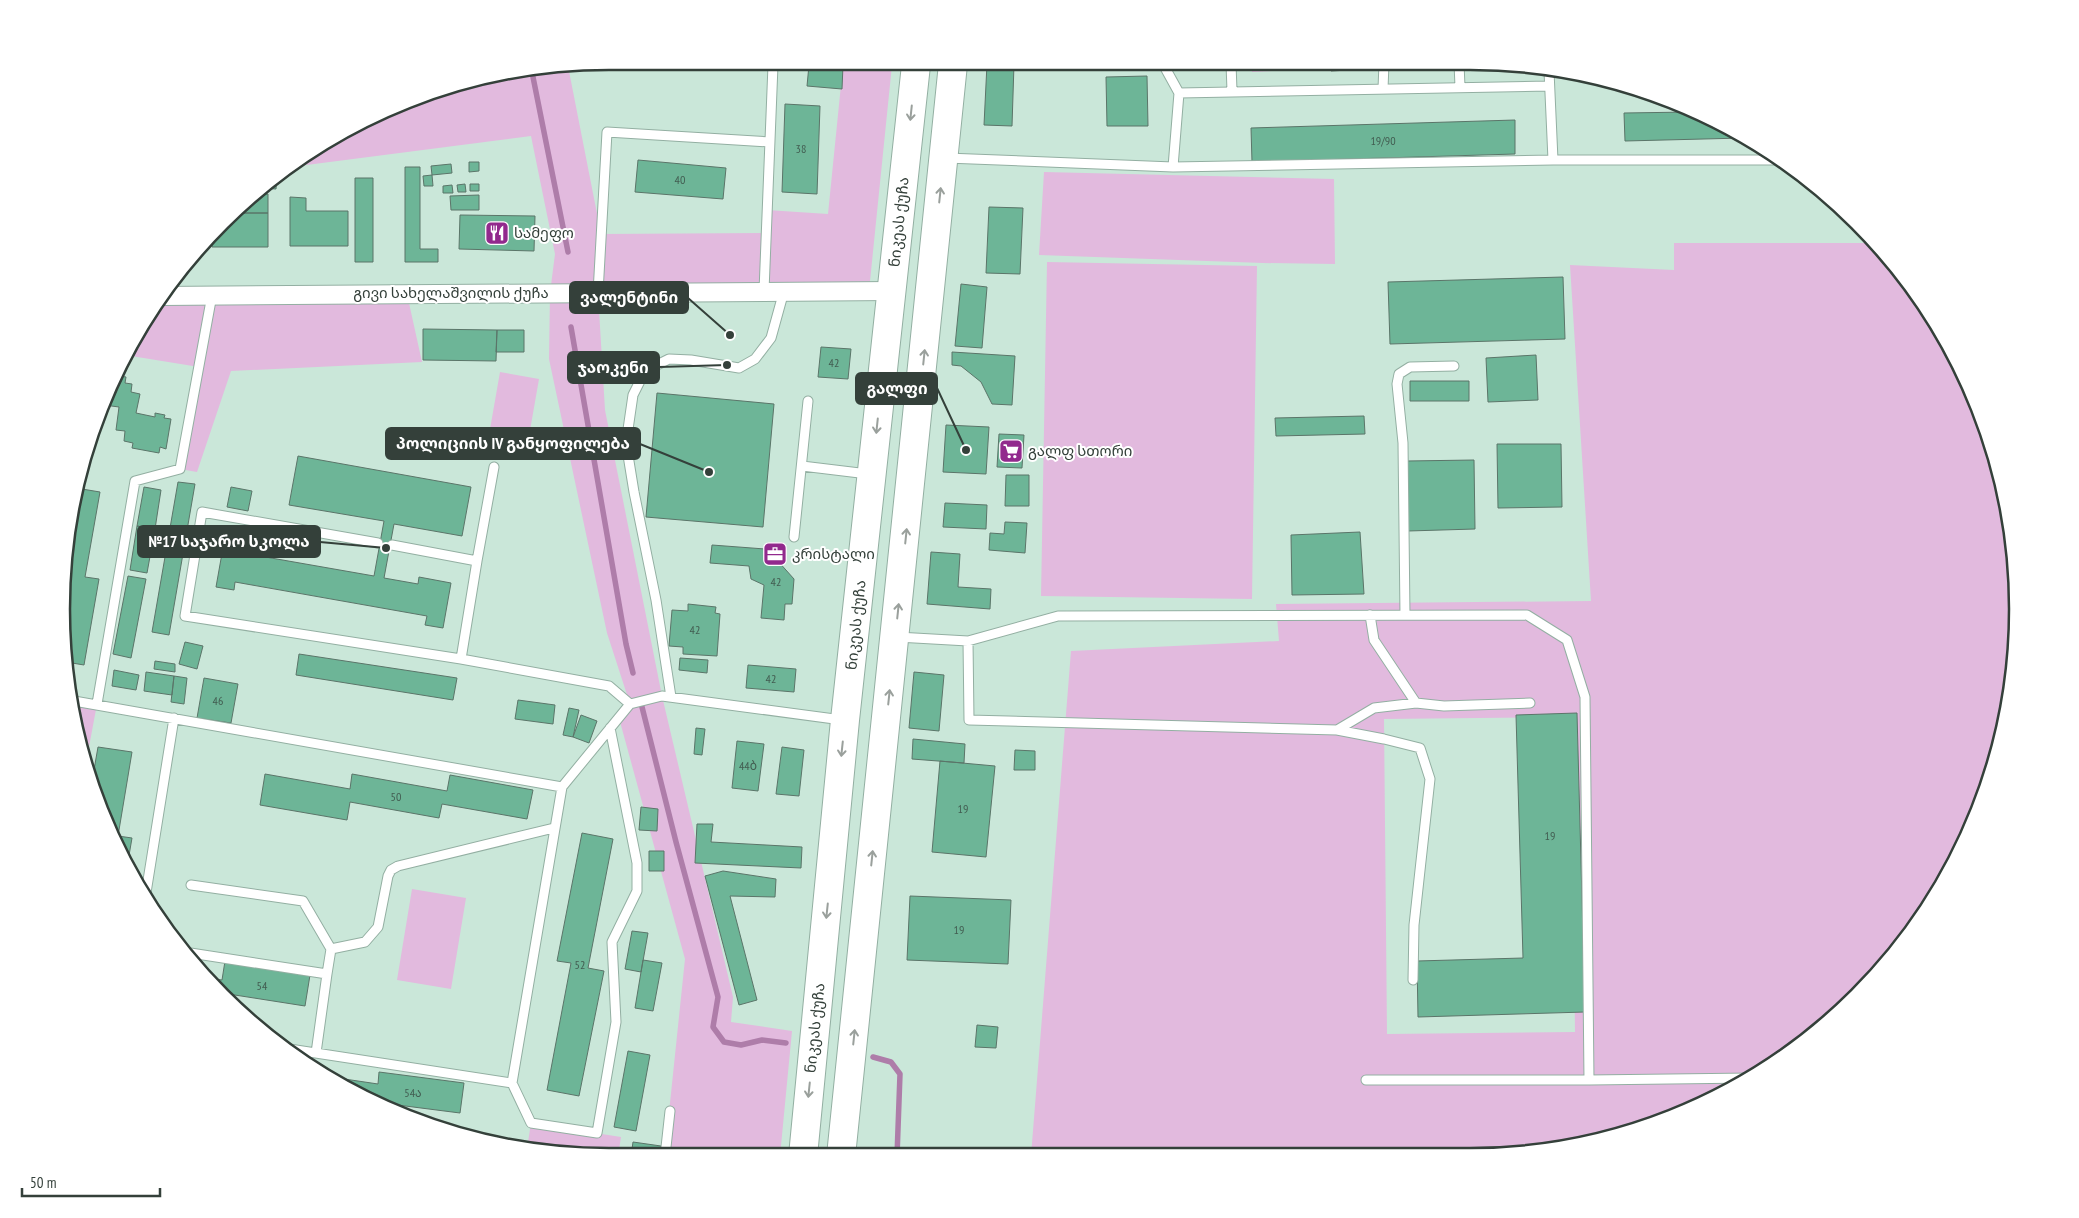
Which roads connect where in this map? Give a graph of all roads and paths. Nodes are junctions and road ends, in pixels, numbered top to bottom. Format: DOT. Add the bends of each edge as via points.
graph roads {
  1 [pos="773,70"];
  2 [pos="915,70"];
  3 [pos="952,70"];
  4 [pos="1166,70"];
  5 [pos="1232,70"];
  6 [pos="1384,70"];
  7 [pos="1459,70"];
  8 [pos="1549,76"];
  9 [pos="1550,86"];
  10 [pos="1460,87"];
  11 [pos="1384,88"];
  12 [pos="1232,91"];
  13 [pos="1179,93"];
  14 [pos="770,142"];
  15 [pos="944,158"];
  16 [pos="1553,160"];
  17 [pos="1767,160"];
  18 [pos="1173,167"];
  19 [pos="892,290"];
  20 [pos="764,291"];
  21 [pos="784,291"];
  22 [pos="598,293"];
  23 [pos="212,295"];
  24 [pos="171,296"];
  25 [pos="1454,366"];
  26 [pos="808,401"];
  27 [pos="802,466"];
  28 [pos="494,467"];
  29 [pos="872,474"];
  30 [pos="794,537"];
  31 [pos="378,543"];
  32 [pos="392,545"];
  33 [pos="476,561"];
  34 [pos="861,579"];
  35 [pos="901,584"];
  36 [pos="1370,615"];
  37 [pos="1406,615"];
  38 [pos="896,637"];
  39 [pos="968,641"];
  40 [pos="461,659"];
  41 [pos="671,697"];
  42 [pos="78,702"];
  43 [pos="1416,703"];
  44 [pos="1530,703"];
  45 [pos="98,704"];
  46 [pos="630,704"];
  47 [pos="174,718"];
  48 [pos="845,720"];
  49 [pos="610,728"];
  50 [pos="1337,730"];
  51 [pos="562,787"];
  52 [pos="554,828"];
  53 [pos="147,886"];
  54 [pos="191,886"];
  55 [pos="331,949"];
  56 [pos="195,954"];
  57 [pos="327,974"];
  58 [pos="1413,980"];
  59 [pos="301,1051"];
  60 [pos="316,1053"];
  61 [pos="1736,1078"];
  62 [pos="1366,1080"];
  63 [pos="1589,1080"];
  64 [pos="512,1084"];
  65 [pos="670,1111"];
  66 [pos="666,1148"];
  67 [pos="804,1148"];
  68 [pos="842,1148"];
  1 -- 14 [label="lane"];
  2 -- 19 [label="main road, ნიკეას ქუჩა, one-way"];
  3 -- 15 [label="main road"];
  4 -- 13 [label="lane"];
  5 -- 12 [label="lane"];
  6 -- 11 [label="lane"];
  7 -- 10 [label="lane"];
  8 -- 9 [label="lane"];
  9 -- 10 [label="lane"];
  9 -- 16 [label="lane"];
  10 -- 11 [label="lane"];
  11 -- 12 [label="lane"];
  12 -- 13 [label="lane"];
  13 -- 18 [label="lane"];
  14 -- 20 [label="lane"];
  14 -- 22 [label="lane" via="607,132"];
  15 -- 18 [label="lane"];
  35 -- 15 [label="main road, one-way"];
  16 -- 17 [label="lane"];
  16 -- 18 [label="lane"];
  19 -- 21 [label="street, გივი სახელაშვილის ქუჩა"];
  19 -- 29 [label="main road, ნიკეას ქუჩა, one-way"];
  20 -- 21 [label="street, გივი სახელაშვილის ქუჩა"];
  20 -- 22 [label="street, გივი სახელაშვილის ქუჩა"];
  21 -- 41 [label="lane" via="771,338 755,360 739,368 692,360 669,360 645,371 633,396 626,443"];
  22 -- 23 [label="street, გივი სახელაშვილის ქუჩა"];
  23 -- 24 [label="street, გივი სახელაშვილის ქუჩა"];
  23 -- 45 [label="lane" via="180,469 135,481"];
  25 -- 37 [label="lane" via="1410,367 1399,374 1397,384 1402,443"];
  26 -- 27 [label="lane"];
  27 -- 29 [label="lane"];
  27 -- 30 [label="lane"];
  28 -- 33 [label="lane"];
  29 -- 34 [label="main road, ნიკეას ქუჩა"];
  31 -- 40 [label="lane" via="202,512 185,616"];
  32 -- 33 [label="lane"];
  33 -- 40 [label="lane"];
  34 -- 35 [label="main road"];
  34 -- 48 [label="main road, ნიკეას ქუჩა"];
  38 -- 35 [label="main road, one-way"];
  36 -- 37 [label="lane"];
  36 -- 39 [label="lane" via="1058,616"];
  36 -- 43 [label="lane" via="1374,640"];
  37 -- 63 [label="lane" via="1527,615 1567,640 1585,697"];
  38 -- 39 [label="lane"];
  68 -- 38 [label="main road, one-way"];
  39 -- 50 [label="lane" via="969,720"];
  40 -- 46 [label="lane" via="609,686"];
  41 -- 46 [label="lane" via="662,696"];
  41 -- 48 [label="lane"];
  42 -- 45 [label="lane"];
  43 -- 44 [label="lane" via="1444,706"];
  43 -- 50 [label="lane" via="1374,708"];
  45 -- 47 [label="lane"];
  46 -- 49 [label="lane"];
  47 -- 51 [label="lane"];
  47 -- 53 [label="lane"];
  48 -- 67 [label="main road, ნიკეას ქუჩა, one-way"];
  49 -- 51 [label="lane"];
  49 -- 64 [label="lane" via="637,863 637,891 612,942 616,1022 597,1133 531,1123"];
  50 -- 58 [label="lane" via="1420,748 1430,779 1414,925"];
  51 -- 52 [label="lane"];
  52 -- 55 [label="lane" via="398,866 388,876 378,927 366,942"];
  52 -- 64 [label="lane"];
  54 -- 55 [label="lane" via="303,901"];
  55 -- 57 [label="lane"];
  56 -- 57 [label="lane"];
  57 -- 60 [label="lane"];
  59 -- 60 [label="lane"];
  60 -- 64 [label="lane"];
  61 -- 63 [label="lane"];
  62 -- 63 [label="lane"];
  65 -- 66 [label="lane"];
}
